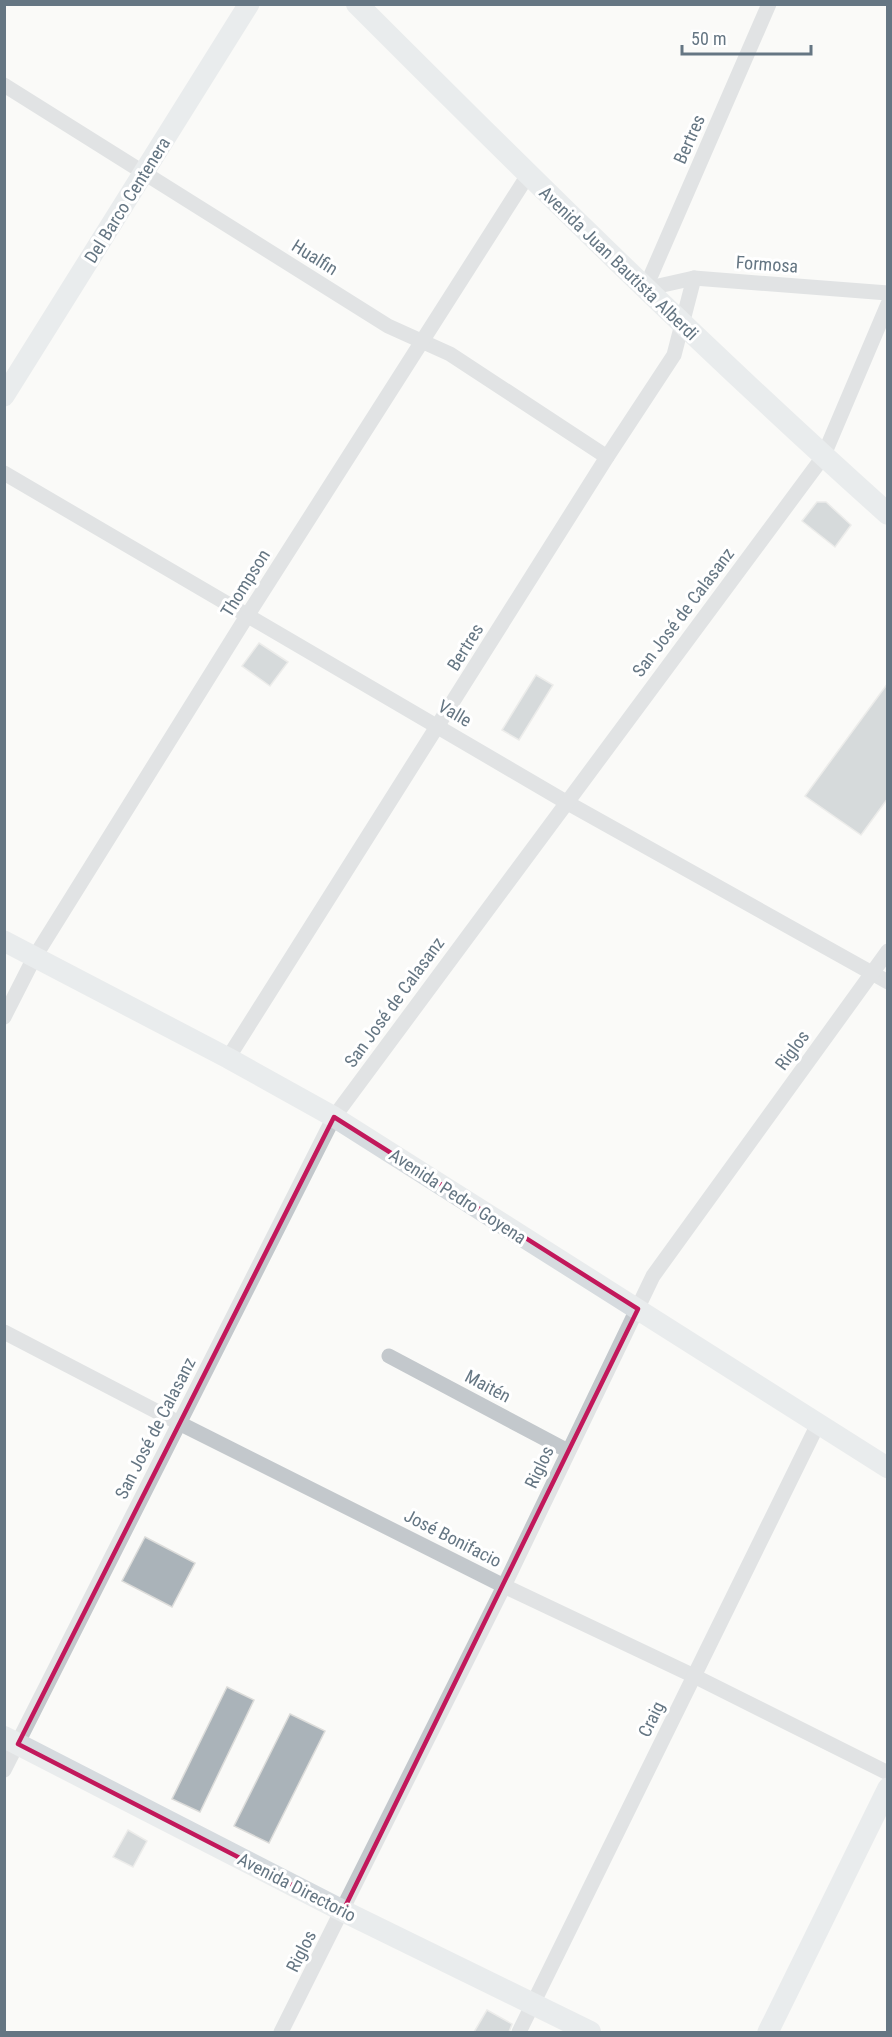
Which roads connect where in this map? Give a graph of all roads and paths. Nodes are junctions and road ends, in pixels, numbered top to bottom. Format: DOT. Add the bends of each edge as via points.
graph roads {
  1 [pos="249,4"];
  2 [pos="357,4"];
  3 [pos="769,4"];
  4 [pos="4,85"];
  5 [pos="144,172"];
  6 [pos="528,175"];
  7 [pos="694,278"];
  8 [pos="645,289"];
  9 [pos="888,293"];
  10 [pos="888,304"];
  11 [pos="681,324"];
  12 [pos="422,341"];
  13 [pos="4,396"];
  14 [pos="608,457"];
  15 [pos="823,457"];
  16 [pos="4,473"];
  17 [pos="888,514"];
  18 [pos="247,616"];
  19 [pos="438,725"];
  20 [pos="566,802"];
  21 [pos="8,941"];
  22 [pos="888,951"];
  23 [pos="34,958"];
  24 [pos="871,974"];
  25 [pos="888,982"];
  26 [pos="4,1017"];
  27 [pos="228,1058"];
  28 [pos="334,1117"];
  29 [pos="638,1309"];
  30 [pos="4,1332"];
  31 [pos="389,1356"];
  32 [pos="179,1423"];
  33 [pos="818,1424"];
  34 [pos="568,1451"];
  35 [pos="888,1468"];
  36 [pos="504,1586"];
  37 [pos="694,1676"];
  38 [pos="11,1741"];
  39 [pos="4,1770"];
  40 [pos="888,1773"];
  41 [pos="888,1788"];
  42 [pos="343,1911"];
  43 [pos="534,2004"];
  44 [pos="281,2032"];
  45 [pos="519,2032"];
  46 [pos="590,2032"];
  47 [pos="768,2032"];
  1 -- 5 [label="main road, Del Barco Centenera"];
  2 -- 6 [label="main road, Avenida Juan Bautista Alberdi"];
  3 -- 8 [label="street, Bertres"];
  4 -- 5 [label="street, Hualfin"];
  5 -- 12 [label="street, Hualfin" via="388,326"];
  5 -- 13 [label="main road, Del Barco Centenera"];
  6 -- 8 [label="main road, Avenida Juan Bautista Alberdi"];
  6 -- 12 [label="street, Thompson"];
  7 -- 8 [label="street, Formosa"];
  7 -- 9 [label="street, Formosa"];
  7 -- 11 [label="street, Bertres"];
  8 -- 11 [label="main road, Avenida Juan Bautista Alberdi"];
  10 -- 15 [label="street, San José de Calasanz"];
  11 -- 14 [label="street, Bertres" via="674,356"];
  11 -- 15 [label="main road, Avenida Juan Bautista Alberdi"];
  12 -- 14 [label="street, Hualfin" via="450,354"];
  12 -- 18 [label="street, Thompson"];
  14 -- 19 [label="street, Bertres"];
  15 -- 17 [label="main road, Avenida Juan Bautista Alberdi"];
  15 -- 20 [label="street, San José de Calasanz"];
  16 -- 18 [label="street, Valle"];
  18 -- 19 [label="street, Valle"];
  18 -- 23 [label="street, Thompson"];
  19 -- 20 [label="street, Valle"];
  19 -- 27 [label="street, Bertres"];
  20 -- 24 [label="street, Valle"];
  20 -- 28 [label="street, San José de Calasanz"];
  21 -- 23 [label="main road, Avenida Pedro Goyena"];
  22 -- 24 [label="street, Riglos"];
  23 -- 26 [label="street, Thompson"];
  23 -- 27 [label="main road, Avenida Pedro Goyena"];
  24 -- 25 [label="street, Valle"];
  24 -- 29 [label="street, Riglos" via="653,1276"];
  27 -- 28 [label="main road, Avenida Pedro Goyena"];
  28 -- 29 [label="main road, Avenida Pedro Goyena"];
  28 -- 32 [label="street, San José de Calasanz"];
  29 -- 33 [label="main road, Avenida Pedro Goyena"];
  29 -- 34 [label="street, Riglos"];
  30 -- 32 [label="street, José Bonifacio"];
  31 -- 34 [label="street, Maitén"];
  32 -- 36 [label="street, José Bonifacio"];
  32 -- 38 [label="street, San José de Calasanz"];
  33 -- 35 [label="main road, Avenida Pedro Goyena"];
  33 -- 37 [label="street, Craig"];
  34 -- 36 [label="street, Riglos"];
  36 -- 37 [label="street, José Bonifacio"];
  36 -- 42 [label="street, Riglos"];
  37 -- 40 [label="street, José Bonifacio"];
  37 -- 43 [label="street, Craig"];
  38 -- 39 [label="street, San José de Calasanz"];
  38 -- 42 [label="main road, Avenida Directorio"];
  41 -- 47 [label="main road"];
  42 -- 43 [label="main road, Avenida Directorio"];
  42 -- 44 [label="street, Riglos"];
  43 -- 45 [label="street, Craig"];
  43 -- 46 [label="main road, Avenida Directorio"];
}
